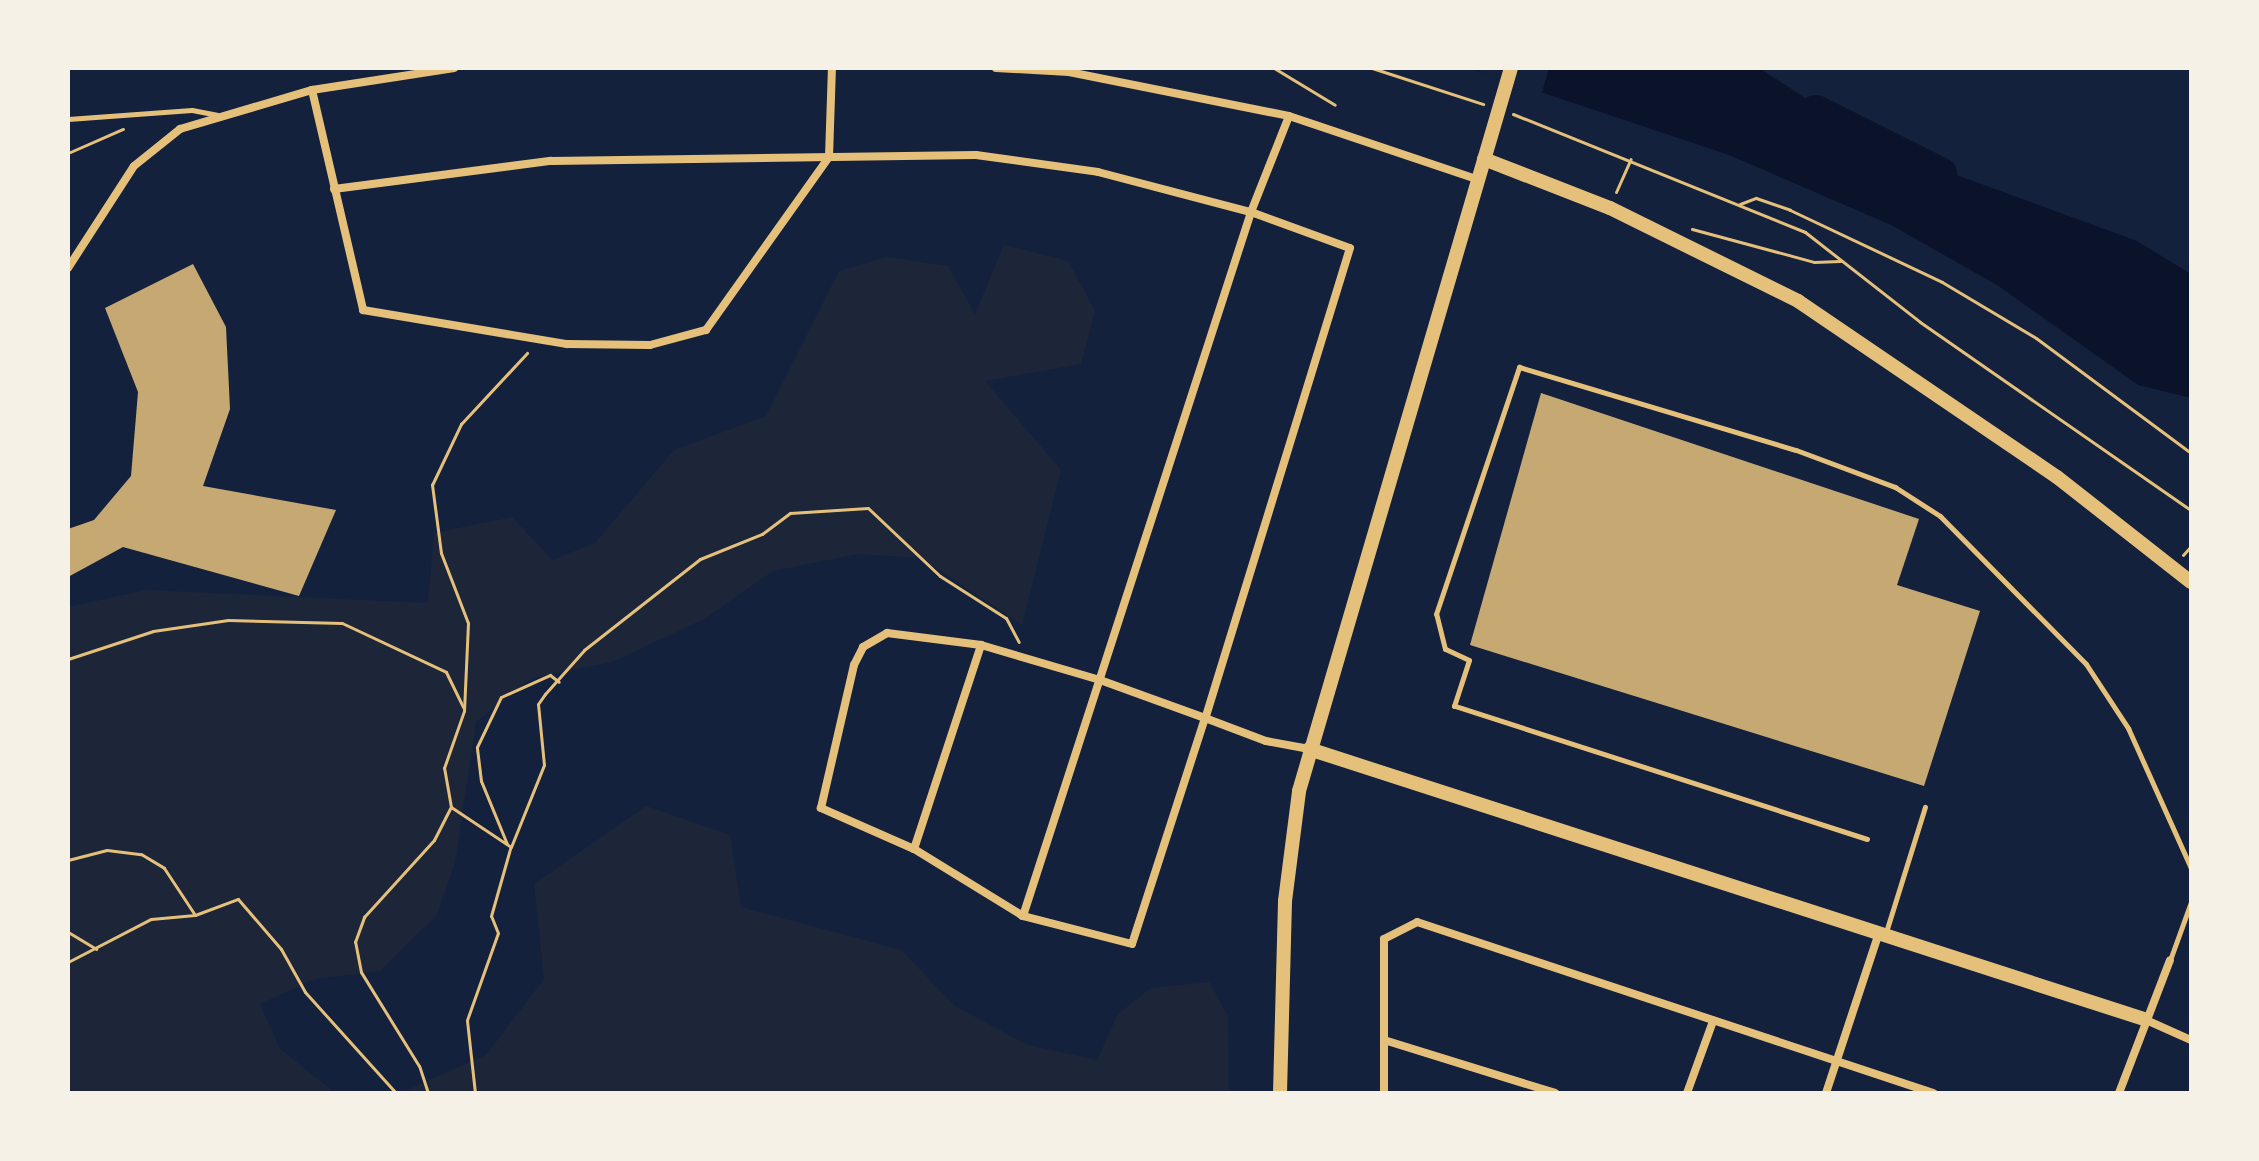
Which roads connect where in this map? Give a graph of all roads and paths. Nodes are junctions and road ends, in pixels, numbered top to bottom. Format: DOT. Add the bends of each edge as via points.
graph roads {
  1 [pos="454,68"];
  2 [pos="832,68"];
  3 [pos="996,68"];
  4 [pos="1274,68"];
  5 [pos="1372,68"];
  6 [pos="1511,68"];
  7 [pos="312,90"];
  8 [pos="1335,105"];
  9 [pos="1490,106"];
  10 [pos="1505,111"];
  11 [pos="218,116"];
  12 [pos="1289,116"];
  13 [pos="68,119"];
  14 [pos="132,125"];
  15 [pos="68,153"];
  16 [pos="829,157"];
  17 [pos="1484,159"];
  18 [pos="1631,159"];
  19 [pos="1479,180"];
  20 [pos="334,189"];
  21 [pos="1740,204"];
  22 [pos="1610,208"];
  23 [pos="1251,212"];
  24 [pos="1679,226"];
  25 [pos="1840,261"];
  26 [pos="68,268"];
  27 [pos="540,340"];
  28 [pos="2191,453"];
  29 [pos="2191,510"];
  30 [pos="2191,582"];
  31 [pos="981,645"];
  32 [pos="1023,658"];
  33 [pos="68,659"];
  34 [pos="1100,680"];
  35 [pos="560,683"];
  36 [pos="464,711"];
  37 [pos="1205,718"];
  38 [pos="1309,749"];
  39 [pos="451,807"];
  40 [pos="1925,807"];
  41 [pos="1867,839"];
  42 [pos="509,846"];
  43 [pos="914,849"];
  44 [pos="68,860"];
  45 [pos="2191,868"];
  46 [pos="2191,902"];
  47 [pos="195,915"];
  48 [pos="1023,916"];
  49 [pos="68,932"];
  50 [pos="1882,934"];
  51 [pos="96,949"];
  52 [pos="2170,960"];
  53 [pos="68,962"];
  54 [pos="2144,1019"];
  55 [pos="1713,1021"];
  56 [pos="1384,1040"];
  57 [pos="2191,1040"];
  58 [pos="1836,1062"];
  59 [pos="396,1093"];
  60 [pos="428,1093"];
  61 [pos="475,1093"];
  62 [pos="1280,1093"];
  63 [pos="1384,1093"];
  64 [pos="1555,1093"];
  65 [pos="1687,1093"];
  66 [pos="1826,1093"];
  67 [pos="1933,1093"];
  68 [pos="2119,1093"];
  1 -- 7 [label="street"];
  2 -- 16 [label="street"];
  3 -- 12 [label="street" via="1069,72"];
  4 -- 8 [label="path"];
  5 -- 9 [label="path"];
  6 -- 17 [label="main road"];
  7 -- 11 [label="street"];
  7 -- 20 [label="street"];
  10 -- 18 [label="path"];
  11 -- 13 [label="lane" via="192,110"];
  11 -- 26 [label="street" via="161,139 134,166"];
  12 -- 19 [label="street"];
  12 -- 23 [label="street"];
  14 -- 15 [label="path"];
  16 -- 20 [label="street" via="551,161"];
  16 -- 23 [label="street" via="976,155 1098,172"];
  16 -- 27 [label="street" via="706,330 650,345"];
  17 -- 19 [label="main road"];
  17 -- 22 [label="main road"];
  18 -- 21 [label="path"];
  18 -- 22 [label="path"];
  19 -- 38 [label="main road"];
  20 -- 27 [label="street" via="363,310"];
  21 -- 25 [label="path" via="1805,232"];
  21 -- 28 [label="path" via="1756,198 1790,210 1942,282 2036,338"];
  22 -- 30 [label="main road" via="1798,301 2057,477"];
  23 -- 34 [label="street"];
  23 -- 37 [label="street" via="1350,248"];
  24 -- 25 [label="path" via="1814,262"];
  25 -- 29 [label="path"];
  27 -- 36 [label="path" via="461,424 432,485 441,553 468,623"];
  31 -- 32 [label="street"];
  31 -- 43 [label="street"];
  31 -- 43 [label="street" via="887,633 863,647 854,665 821,808"];
  32 -- 34 [label="street"];
  32 -- 35 [label="path" via="1006,618 940,576 868,508 846,504 790,513 762,534 717,547 584,650"];
  33 -- 36 [label="path" via="153,631 228,620 342,623 446,672"];
  34 -- 37 [label="street"];
  34 -- 48 [label="street"];
  35 -- 42 [label="path" via="538,704 544,765"];
  35 -- 42 [label="path" via="550,675 501,697 477,747 481,781"];
  36 -- 39 [label="path" via="444,768"];
  37 -- 38 [label="street"];
  37 -- 48 [label="street" via="1132,944"];
  38 -- 50 [label="main road"];
  38 -- 62 [label="main road" via="1288,859"];
  39 -- 42 [label="path"];
  39 -- 60 [label="path" via="434,840 364,917 355,942 361,972 419,1066"];
  40 -- 50 [label="lane"];
  41 -- 45 [label="lane" via="1454,706 1469,660 1445,649 1436,614 1519,367 1796,450 1895,487 1940,516 2086,664 2128,728"];
  42 -- 61 [label="path" via="491,916 498,933 467,1020"];
  43 -- 48 [label="street"];
  44 -- 47 [label="path" via="107,850 141,854 164,868"];
  46 -- 52 [label="lane"];
  47 -- 51 [label="path" via="151,919"];
  47 -- 59 [label="path" via="243,902 305,992"];
  49 -- 51 [label="path"];
  50 -- 54 [label="main road"];
  50 -- 58 [label="street"];
  51 -- 53 [label="path"];
  52 -- 54 [label="street"];
  54 -- 57 [label="street"];
  54 -- 68 [label="street"];
  55 -- 56 [label="street" via="1417,922 1384,939"];
  55 -- 58 [label="street"];
  55 -- 65 [label="street"];
  56 -- 63 [label="street"];
  56 -- 64 [label="street"];
  58 -- 66 [label="street"];
  58 -- 67 [label="street"];
}
